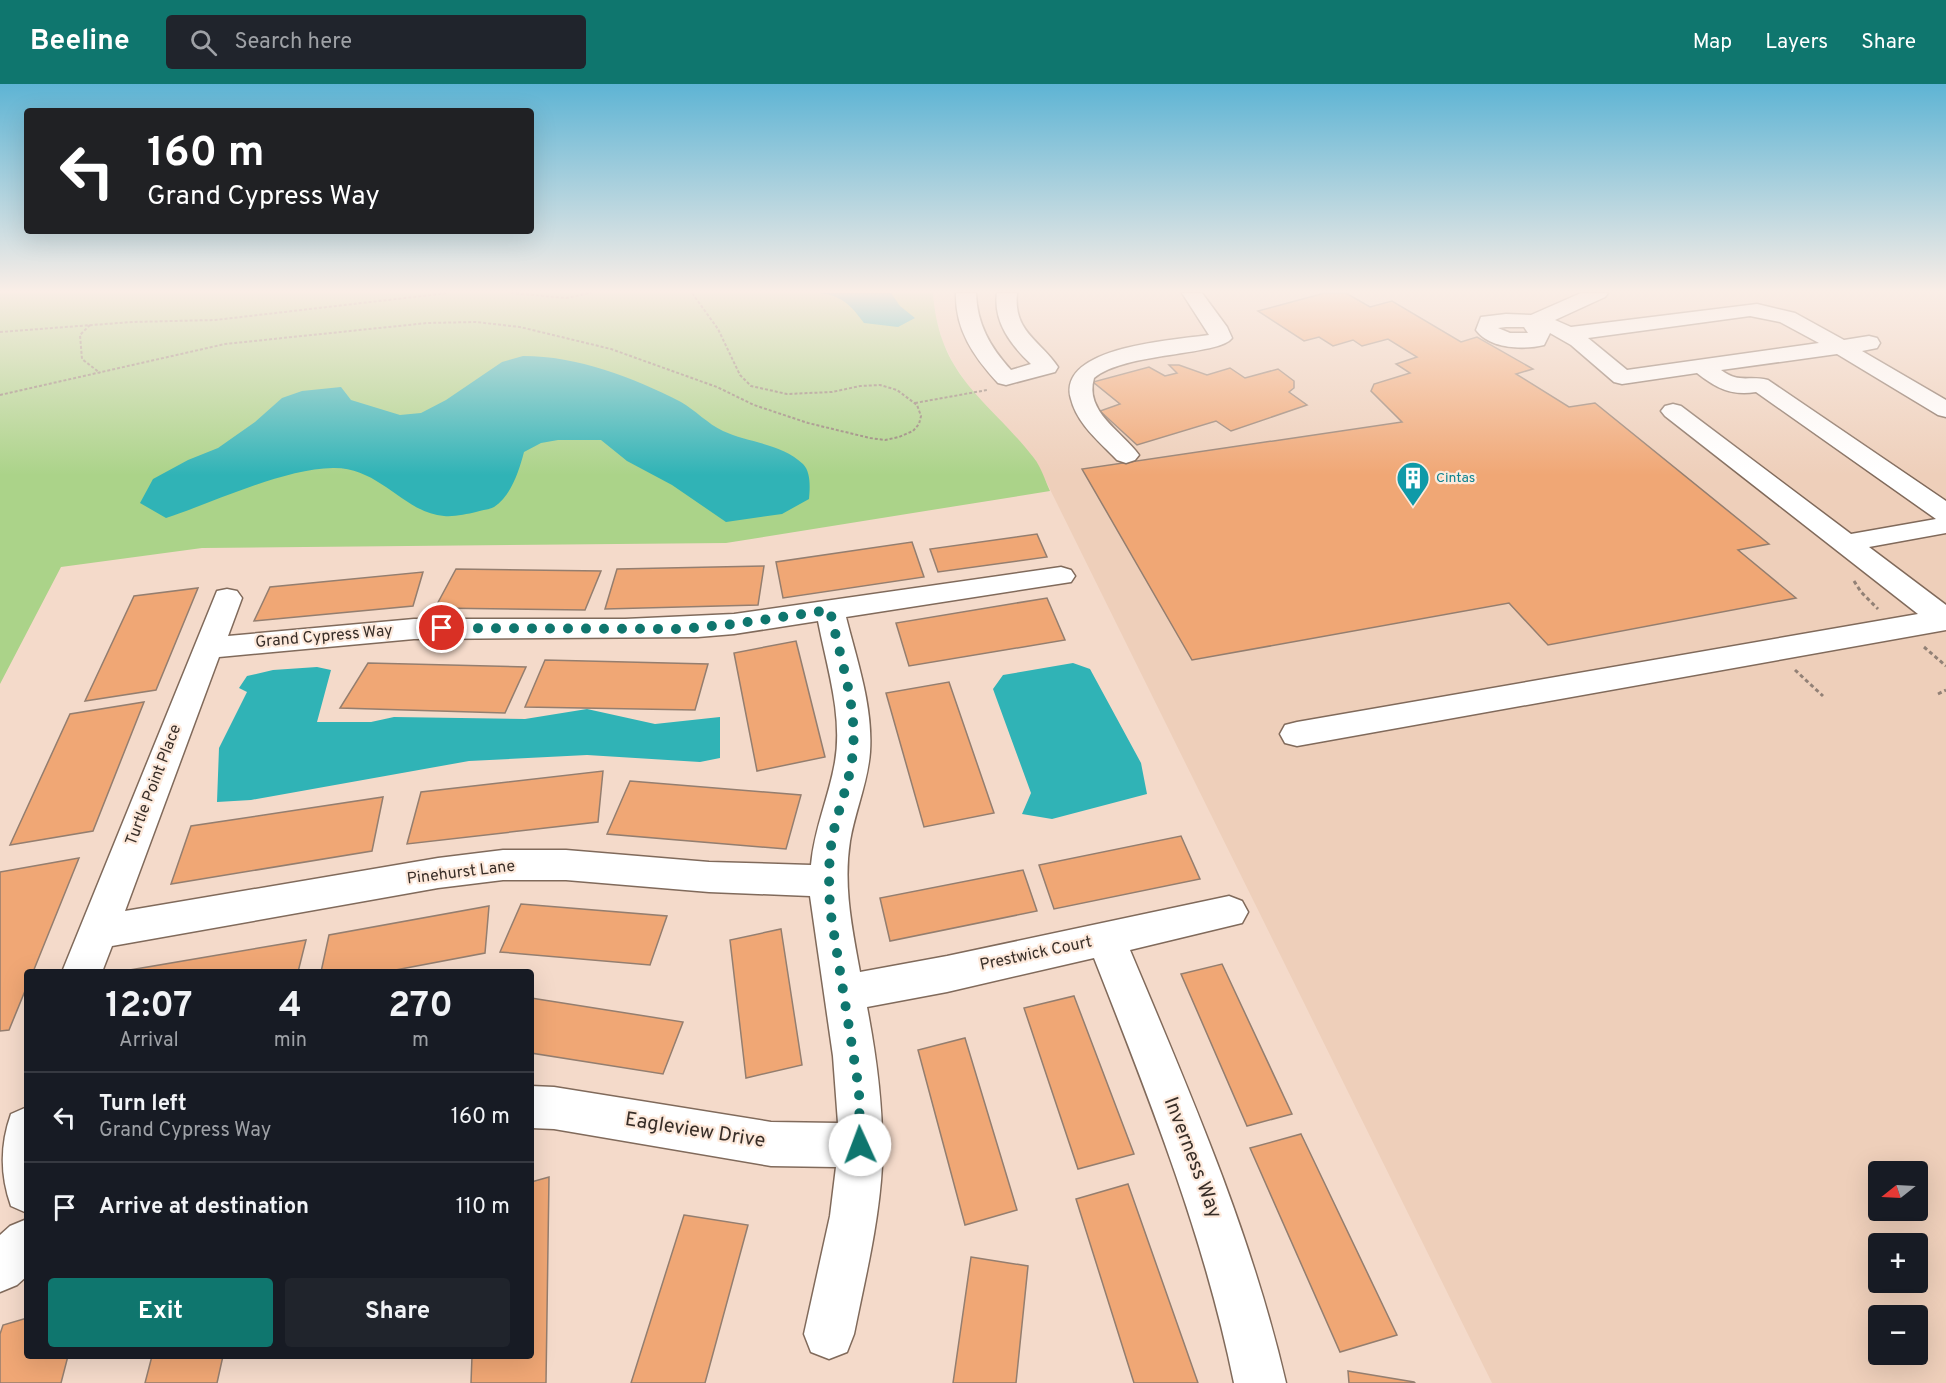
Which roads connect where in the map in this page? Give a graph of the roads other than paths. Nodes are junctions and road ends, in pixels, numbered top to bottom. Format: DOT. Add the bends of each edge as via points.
graph roads {
  1 [pos="985,354"];
  2 [pos="1031,354"];
  3 [pos="1139,354"];
  4 [pos="1592,354"];
  5 [pos="1788,354"];
  6 [pos="1854,354"];
  7 [pos="1887,354"];
  8 [pos="1701,366"];
  9 [pos="1946,389"];
  10 [pos="1946,410"];
  11 [pos="1673,411"];
  12 [pos="1126,455"];
  13 [pos="1946,513"];
  14 [pos="1946,525"];
  15 [pos="1846,543"];
  16 [pos="1061,576"];
  17 [pos="227,598"];
  18 [pos="830,610"];
  19 [pos="1945,620"];
  20 [pos="208,648"];
  21 [pos="1297,734"];
  22 [pos="828,881"];
  23 [pos="1229,912"];
  24 [pos="97,932"];
  25 [pos="1106,939"];
  26 [pos="83,969"];
  27 [pos="843,993"];
  28 [pos="534,1107"];
  29 [pos="24,1144"];
  30 [pos="860,1145"];
  31 [pos="24,1179"];
  32 [pos="24,1246"];
  33 [pos="0,1268"];
  34 [pos="830,1335"];
  35 [pos="1260,1383"];
  1 -- 2 [label="street" via="1006,378 1047,367"];
  3 -- 12 [label="street" via="1097,366 1085,374 1081,385 1082,400 1093,419"];
  4 -- 8 [label="street" via="1622,377"];
  5 -- 8 [label="street"];
  6 -- 10 [label="street"];
  7 -- 9 [label="street"];
  8 -- 13 [label="street" via="1731,387 1760,385"];
  11 -- 15 [label="street"];
  14 -- 15 [label="street"];
  15 -- 19 [label="street"];
  16 -- 18 [label="street, Grand Cypress Way"];
  17 -- 20 [label="street, Turtle Point Place"];
  18 -- 20 [label="street, Grand Cypress Way" via="681,629 442,628"];
  18 -- 22 [label="street" via="851,709 854,749 832,840"];
  19 -- 21 [label="street"];
  20 -- 24 [label="street, Turtle Point Place"];
  22 -- 24 [label="street, Pinehurst Lane" via="709,877 566,864 503,865"];
  22 -- 27 [label="street"];
  23 -- 25 [label="street, Prestwick Court"];
  24 -- 26 [label="street, Turtle Point Place"];
  25 -- 27 [label="street, Prestwick Court"];
  25 -- 35 [label="street, Inverness Way" via="1226,1251 1249,1323"];
  27 -- 30 [label="street" via="859,1090"];
  28 -- 30 [label="street, Eagleview Drive" via="771,1144"];
  29 -- 31 [label="street"];
  30 -- 34 [label="street" via="856,1190"];
  32 -- 33 [label="street"];
}
